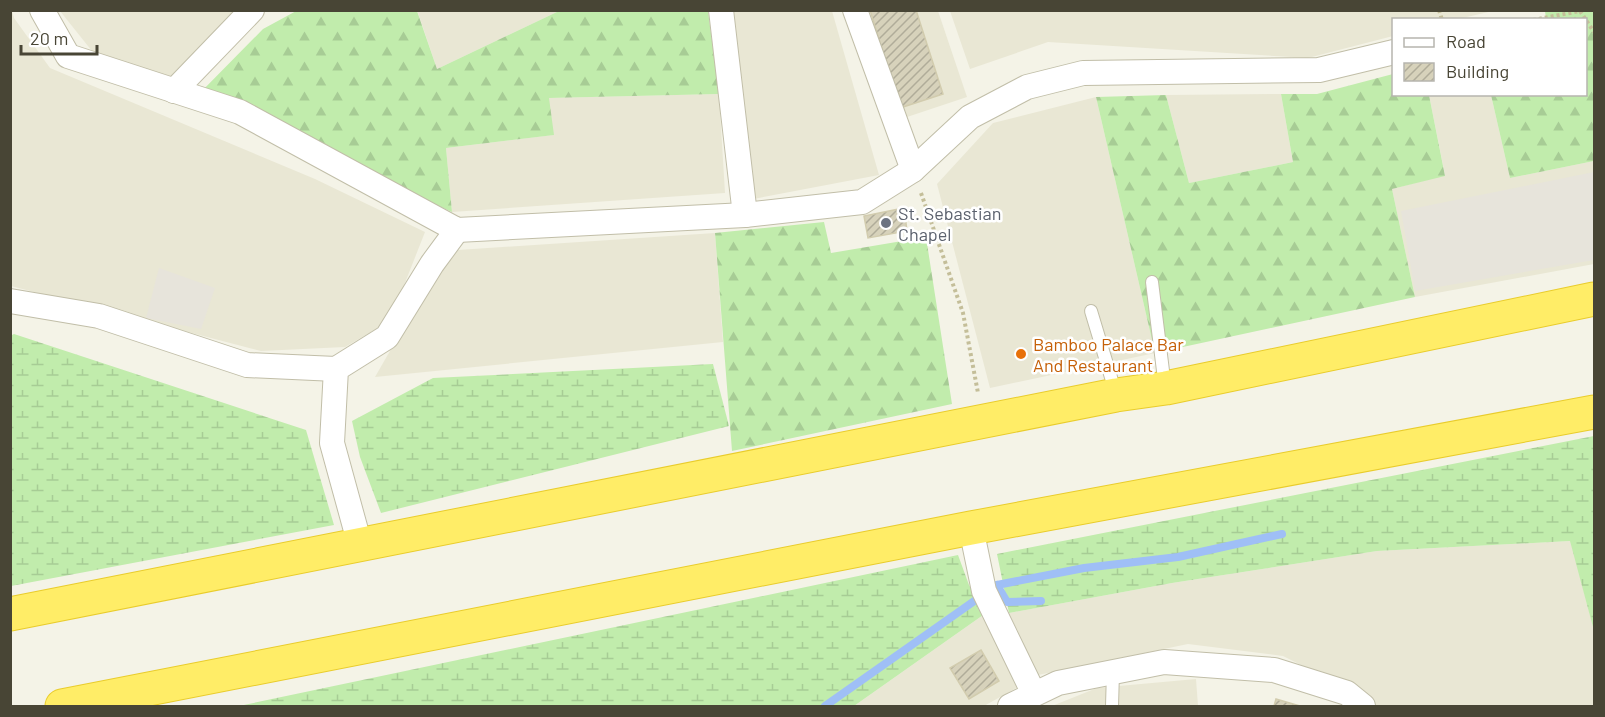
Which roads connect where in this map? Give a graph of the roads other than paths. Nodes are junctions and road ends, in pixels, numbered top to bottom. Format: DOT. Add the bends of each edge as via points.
graph roads {
  1 [pos="42,10"];
  2 [pos="252,10"];
  3 [pos="721,10"];
  4 [pos="855,10"];
  5 [pos="1392,52"];
  6 [pos="174,91"];
  7 [pos="913,170"];
  8 [pos="745,215"];
  9 [pos="457,230"];
  10 [pos="1152,282"];
  11 [pos="1594,298"];
  12 [pos="10,301"];
  13 [pos="1092,312"];
  14 [pos="336,369"];
  15 [pos="1166,388"];
  16 [pos="1116,395"];
  17 [pos="1594,412"];
  18 [pos="971,528"];
  19 [pos="360,545"];
  20 [pos="10,614"];
  21 [pos="1113,672"];
  22 [pos="1034,694"];
  23 [pos="62,706"];
  24 [pos="1010,706"];
  25 [pos="1112,706"];
  26 [pos="1363,706"];
  1 -- 6 [label="street" via="68,56"];
  2 -- 6 [label="street"];
  3 -- 8 [label="street"];
  4 -- 7 [label="street"];
  5 -- 7 [label="street" via="1319,70 1083,73 1028,87 970,117"];
  6 -- 9 [label="street" via="240,112"];
  7 -- 8 [label="street" via="862,202"];
  8 -- 9 [label="street"];
  9 -- 14 [label="street" via="387,337"];
  10 -- 15 [label="lane"];
  11 -- 15 [label="highway"];
  12 -- 14 [label="street" via="99,316 248,364"];
  13 -- 16 [label="lane"];
  14 -- 19 [label="street" via="332,443"];
  15 -- 16 [label="highway"];
  16 -- 19 [label="highway"];
  17 -- 18 [label="highway"];
  18 -- 22 [label="street" via="984,591"];
  18 -- 23 [label="highway"];
  19 -- 20 [label="highway"];
  21 -- 22 [label="street" via="1058,683"];
  21 -- 25 [label="lane"];
  21 -- 26 [label="street" via="1164,662 1274,670 1347,693"];
  22 -- 24 [label="street"];
}
